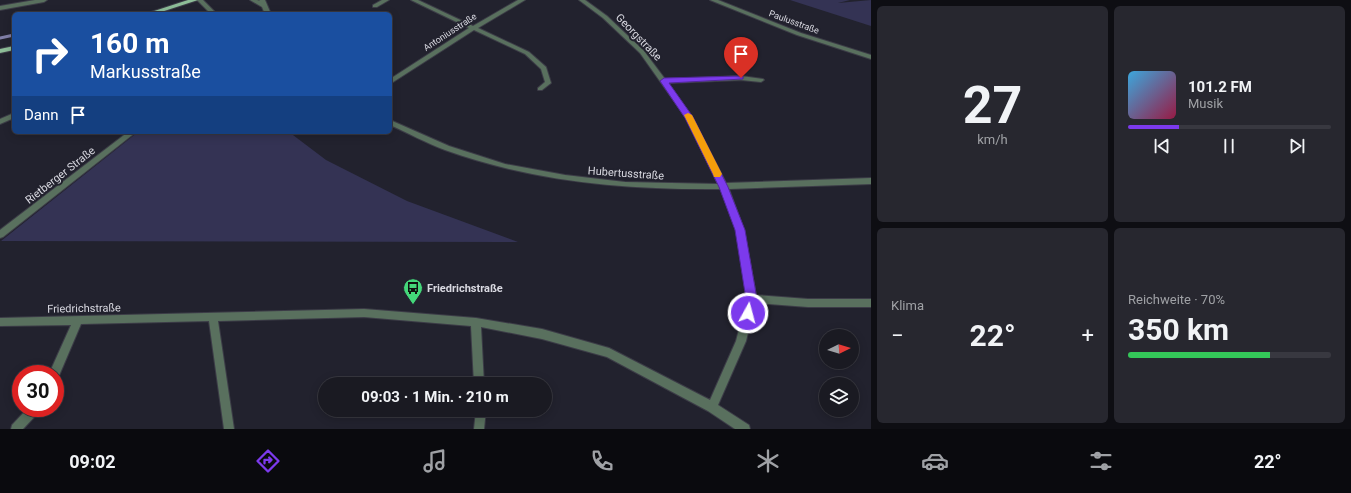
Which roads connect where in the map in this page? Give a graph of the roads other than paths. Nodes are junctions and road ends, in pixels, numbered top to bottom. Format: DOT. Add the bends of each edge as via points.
graph roads {
  1 [pos="44,0"];
  2 [pos="195,0"];
  3 [pos="200,0"];
  4 [pos="254,0"];
  5 [pos="262,0"];
  6 [pos="386,0"];
  7 [pos="414,0"];
  8 [pos="522,0"];
  9 [pos="582,0"];
  10 [pos="713,0"];
  11 [pos="265,6"];
  12 [pos="375,6"];
  13 [pos="0,8"];
  14 [pos="155,12"];
  15 [pos="212,12"];
  16 [pos="267,12"];
  17 [pos="473,28"];
  18 [pos="12,48"];
  19 [pos="0,51"];
  20 [pos="871,57"];
  21 [pos="761,80"];
  22 [pos="392,81"];
  23 [pos="664,81"];
  24 [pos="540,89"];
  25 [pos="12,116"];
  26 [pos="0,122"];
  27 [pos="392,123"];
  28 [pos="130,134"];
  29 [pos="871,181"];
  30 [pos="724,187"];
  31 [pos="0,235"];
  32 [pos="752,299"];
  33 [pos="871,303"];
  34 [pos="213,317"];
  35 [pos="78,320"];
  36 [pos="0,322"];
  37 [pos="476,322"];
  38 [pos="58,365"];
  39 [pos="479,377"];
  40 [pos="712,407"];
  41 [pos="27,417"];
  42 [pos="480,417"];
  43 [pos="16,429"];
  44 [pos="229,429"];
  45 [pos="479,429"];
  46 [pos="745,429"];
  1 -- 13 [label="street"];
  2 -- 14 [label="main road"];
  3 -- 15 [label="street"];
  4 -- 11 [label="street"];
  5 -- 11 [label="street"];
  6 -- 12 [label="street"];
  7 -- 17 [label="street"];
  8 -- 17 [label="street, Antoniusstraße"];
  9 -- 23 [label="street, Georgstraße" via="605,17 642,52"];
  10 -- 20 [label="street, Paulusstraße" via="799,34"];
  11 -- 16 [label="street"];
  17 -- 22 [label="street, Antoniusstraße"];
  17 -- 24 [label="street" via="527,53 544,68 548,83"];
  18 -- 19 [label="main road"];
  21 -- 23 [label="street" via="741,78"];
  23 -- 30 [label="street, Georgstraße" via="689,117"];
  25 -- 26 [label="street"];
  27 -- 30 [label="street, Hubertusstraße" via="418,137 491,163 570,180 648,187"];
  28 -- 31 [label="street, Rietberger Straße"];
  29 -- 30 [label="street, Hubertusstraße"];
  30 -- 32 [label="street, Georgstraße" via="740,230"];
  32 -- 33 [label="street" via="808,303"];
  32 -- 40 [label="street, Georgstraße" via="741,341"];
  34 -- 35 [label="street, Friedrichstraße"];
  34 -- 37 [label="street, Friedrichstraße" via="364,313"];
  34 -- 44 [label="street"];
  35 -- 36 [label="street, Friedrichstraße"];
  35 -- 38 [label="street"];
  37 -- 39 [label="street"];
  37 -- 40 [label="street, Friedrichstraße" via="542,334 609,353"];
  40 -- 46 [label="street, Friedrichstraße"];
  41 -- 43 [label="street"];
  42 -- 45 [label="street"];
}
